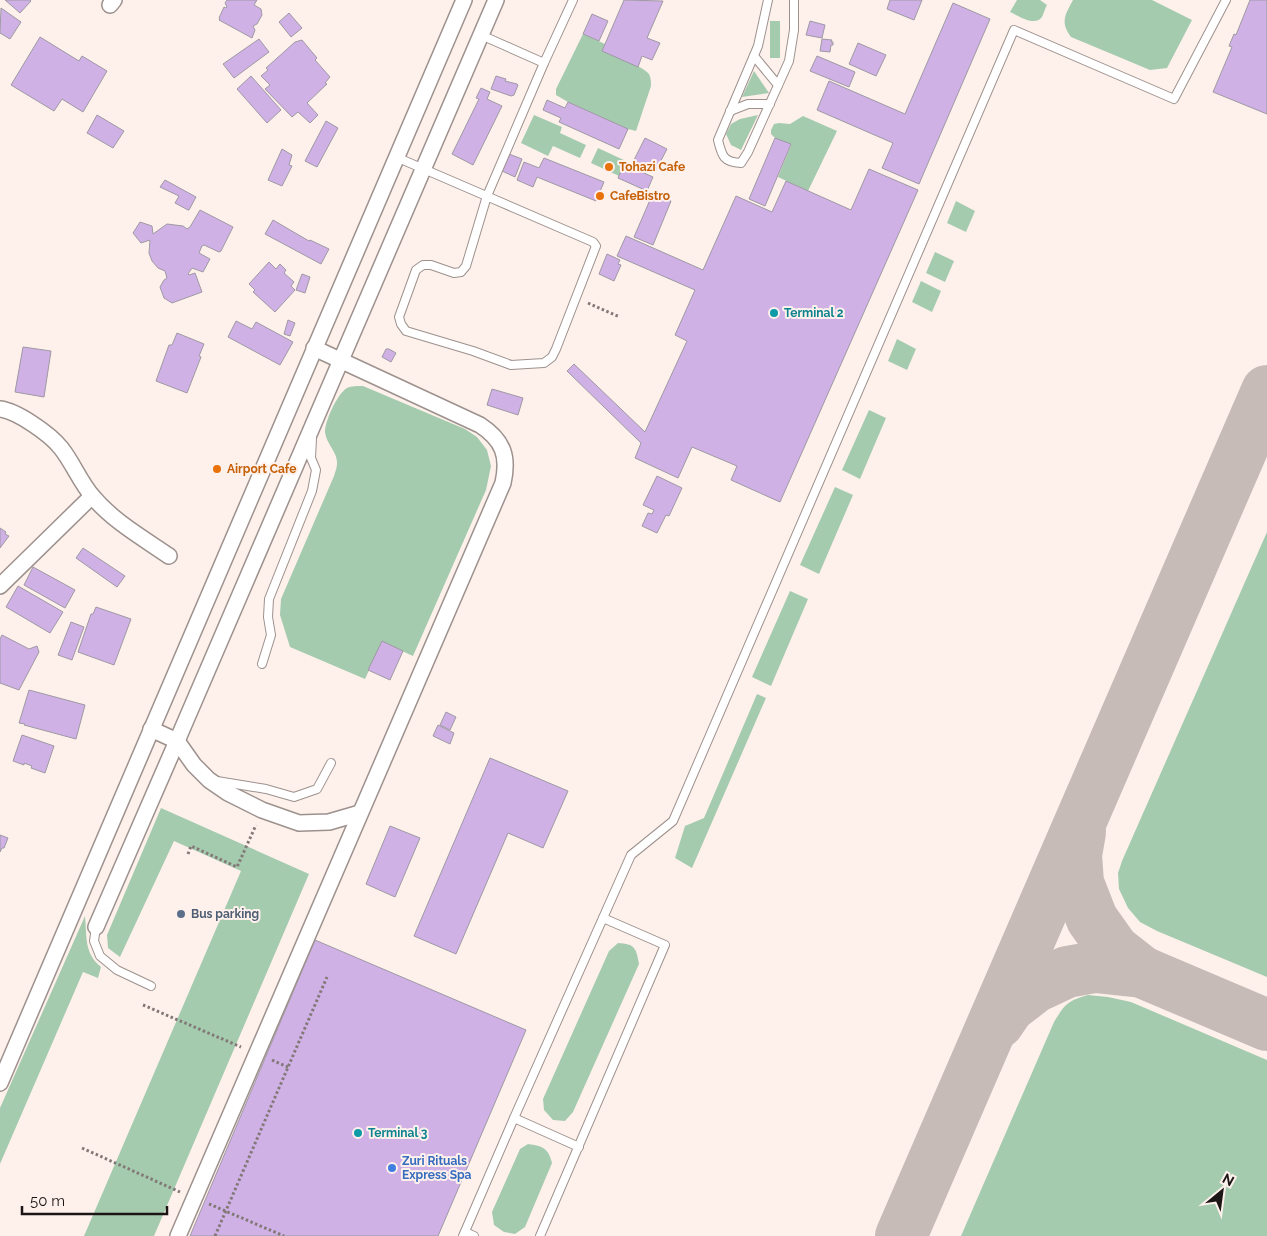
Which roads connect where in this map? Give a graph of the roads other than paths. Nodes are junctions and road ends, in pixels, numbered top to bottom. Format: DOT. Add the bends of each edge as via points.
graph roads {
  1 [pos="464,0"];
  2 [pos="496,0"];
  3 [pos="573,0"];
  4 [pos="794,0"];
  5 [pos="1226,0"];
  6 [pos="768,2"];
  7 [pos="481,35"];
  8 [pos="754,56"];
  9 [pos="544,63"];
  10 [pos="778,85"];
  11 [pos="770,104"];
  12 [pos="730,110"];
  13 [pos="396,157"];
  14 [pos="424,169"];
  15 [pos="487,196"];
  16 [pos="314,348"];
  17 [pos="341,361"];
  18 [pos="0,410"];
  19 [pos="313,426"];
  20 [pos="92,496"];
  21 [pos="169,556"];
  22 [pos="0,586"];
  23 [pos="262,664"];
  24 [pos="151,729"];
  25 [pos="178,741"];
  26 [pos="331,763"];
  27 [pos="209,780"];
  28 [pos="360,813"];
  29 [pos="604,918"];
  30 [pos="96,928"];
  31 [pos="151,986"];
  32 [pos="0,1083"];
  33 [pos="514,1118"];
  34 [pos="579,1146"];
  35 [pos="464,1234"];
  36 [pos="178,1236"];
  37 [pos="474,1236"];
  38 [pos="540,1236"];
  1 -- 13 [label="street"];
  2 -- 7 [label="street"];
  3 -- 9 [label="lane"];
  4 -- 10 [label="lane" via="789,61"];
  5 -- 29 [label="lane" via="1174,99 1014,30 673,821 631,855"];
  6 -- 8 [label="lane"];
  7 -- 9 [label="lane"];
  7 -- 14 [label="street"];
  8 -- 10 [label="lane"];
  8 -- 12 [label="lane"];
  9 -- 15 [label="lane"];
  10 -- 11 [label="lane"];
  11 -- 12 [label="lane" via="748,104"];
  11 -- 12 [label="lane" via="741,163 730,162 722,155 718,140"];
  13 -- 14 [label="lane"];
  13 -- 16 [label="street"];
  14 -- 15 [label="lane"];
  14 -- 17 [label="street"];
  15 -- 15 [label="lane" via="466,266 461,272 431,265 416,270 399,317 406,331 511,365 544,363 556,349 596,246"];
  16 -- 17 [label="street"];
  16 -- 24 [label="street"];
  17 -- 19 [label="street"];
  17 -- 28 [label="street" via="491,432 500,443 506,469 503,483"];
  18 -- 20 [label="street" via="34,424 60,447"];
  19 -- 23 [label="lane" via="311,458 316,470 312,491 268,599 272,635"];
  19 -- 25 [label="street"];
  20 -- 21 [label="street" via="114,518"];
  20 -- 22 [label="street"];
  24 -- 25 [label="street"];
  24 -- 32 [label="street"];
  25 -- 27 [label="street"];
  25 -- 30 [label="street"];
  26 -- 27 [label="lane" via="317,789 294,797"];
  27 -- 28 [label="street" via="228,794 299,823 329,822"];
  28 -- 36 [label="street"];
  29 -- 33 [label="lane"];
  29 -- 34 [label="lane" via="665,944"];
  30 -- 31 [label="lane" via="94,941 100,956 117,970"];
  33 -- 34 [label="lane"];
  33 -- 35 [label="lane"];
  34 -- 38 [label="lane"];
  35 -- 37 [label="lane"];
}
